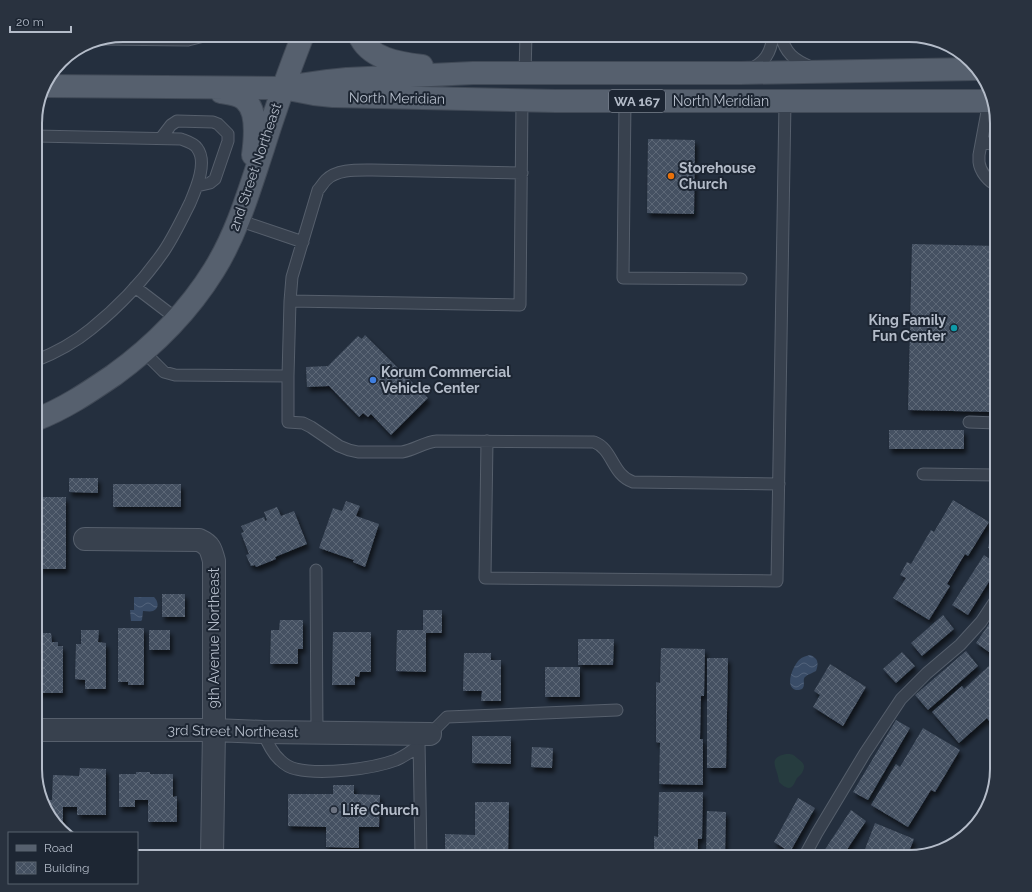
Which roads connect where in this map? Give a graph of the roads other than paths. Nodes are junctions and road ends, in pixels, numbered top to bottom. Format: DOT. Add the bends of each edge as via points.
graph roads {
  1 [pos="300,42"];
  2 [pos="363,42"];
  3 [pos="526,42"];
  4 [pos="771,42"];
  5 [pos="783,42"];
  6 [pos="969,69"];
  7 [pos="824,72"];
  8 [pos="473,73"];
  9 [pos="525,73"];
  10 [pos="740,73"];
  11 [pos="51,86"];
  12 [pos="186,87"];
  13 [pos="283,88"];
  14 [pos="522,100"];
  15 [pos="625,101"];
  16 [pos="987,101"];
  17 [pos="785,102"];
  18 [pos="989,111"];
  19 [pos="42,136"];
  20 [pos="161,138"];
  21 [pos="982,142"];
  22 [pos="990,144"];
  23 [pos="522,173"];
  24 [pos="990,181"];
  25 [pos="197,186"];
  26 [pos="242,211"];
  27 [pos="302,242"];
  28 [pos="741,280"];
  29 [pos="134,287"];
  30 [pos="290,301"];
  31 [pos="177,319"];
  32 [pos="144,352"];
  33 [pos="42,358"];
  34 [pos="288,376"];
  35 [pos="42,417"];
  36 [pos="969,422"];
  37 [pos="990,423"];
  38 [pos="487,441"];
  39 [pos="923,474"];
  40 [pos="990,475"];
  41 [pos="779,484"];
  42 [pos="85,539"];
  43 [pos="316,570"];
  44 [pos="990,608"];
  45 [pos="617,710"];
  46 [pos="42,730"];
  47 [pos="214,730"];
  48 [pos="263,732"];
  49 [pos="317,733"];
  50 [pos="423,738"];
  51 [pos="212,850"];
  52 [pos="421,850"];
  53 [pos="808,850"];
  1 -- 13 [label="main road, 2nd Street Northeast"];
  2 -- 8 [label="main road, WA 167" via="380,57 402,63"];
  3 -- 9 [label="lane"];
  4 -- 10 [label="lane" via="768,55 757,66"];
  5 -- 7 [label="lane" via="795,60"];
  6 -- 7 [label="main road, North Meridian / WA 167"];
  7 -- 10 [label="main road, North Meridian / WA 167"];
  8 -- 9 [label="main road, North Meridian / WA 167"];
  8 -- 13 [label="main road, North Meridian" via="340,79"];
  9 -- 10 [label="main road, North Meridian / WA 167"];
  11 -- 12 [label="main road, North Meridian"];
  12 -- 13 [label="main road, North Meridian"];
  12 -- 26 [label="main road" via="231,93 244,99 250,107 253,115 254,150"];
  13 -- 14 [label="main road, North Meridian / WA 167" via="333,96"];
  13 -- 26 [label="main road, 2nd Street Northeast"];
  14 -- 15 [label="main road, North Meridian / WA 167"];
  14 -- 23 [label="lane"];
  15 -- 17 [label="main road, North Meridian / WA 167"];
  15 -- 28 [label="lane" via="623,278"];
  16 -- 17 [label="main road, North Meridian / WA 167"];
  17 -- 41 [label="lane"];
  18 -- 21 [label="lane"];
  19 -- 20 [label="lane"];
  20 -- 25 [label="lane" via="181,139 197,148 202,165"];
  20 -- 25 [label="lane" via="177,121 213,122 228,134 215,179"];
  21 -- 22 [label="lane"];
  21 -- 24 [label="lane" via="979,162"];
  23 -- 27 [label="lane" via="372,170 339,172 327,179 318,190"];
  23 -- 30 [label="lane" via="520,305"];
  25 -- 29 [label="lane" via="163,252"];
  26 -- 27 [label="lane"];
  26 -- 31 [label="main road, 2nd Street Northeast" via="214,269"];
  27 -- 30 [label="lane" via="292,276"];
  29 -- 31 [label="lane"];
  29 -- 33 [label="lane" via="90,330"];
  30 -- 34 [label="lane"];
  31 -- 32 [label="main road, 2nd Street Northeast"];
  32 -- 34 [label="lane" via="164,372 175,376"];
  32 -- 35 [label="main road, 2nd Street Northeast" via="101,384"];
  34 -- 38 [label="lane" via="288,422 303,423 349,450 402,452 430,441"];
  36 -- 37 [label="lane"];
  38 -- 41 [label="lane" via="594,442 604,449 623,477 633,482"];
  38 -- 41 [label="lane" via="485,578 778,581"];
  39 -- 40 [label="lane"];
  42 -- 47 [label="street, 9th Avenue Northeast" via="199,540 212,549"];
  43 -- 49 [label="lane"];
  44 -- 53 [label="lane" via="960,645 901,698 864,753"];
  45 -- 50 [label="lane" via="447,716"];
  46 -- 47 [label="street, 3rd Street Northeast"];
  47 -- 48 [label="street, 3rd Street Northeast"];
  47 -- 51 [label="street, 9th Avenue Northeast"];
  48 -- 49 [label="street, 3rd Street Northeast"];
  48 -- 50 [label="lane" via="274,754 280,760 295,769 324,771 348,770 395,760 405,756"];
  49 -- 50 [label="street, 3rd Street Northeast"];
  50 -- 52 [label="lane"];
}
